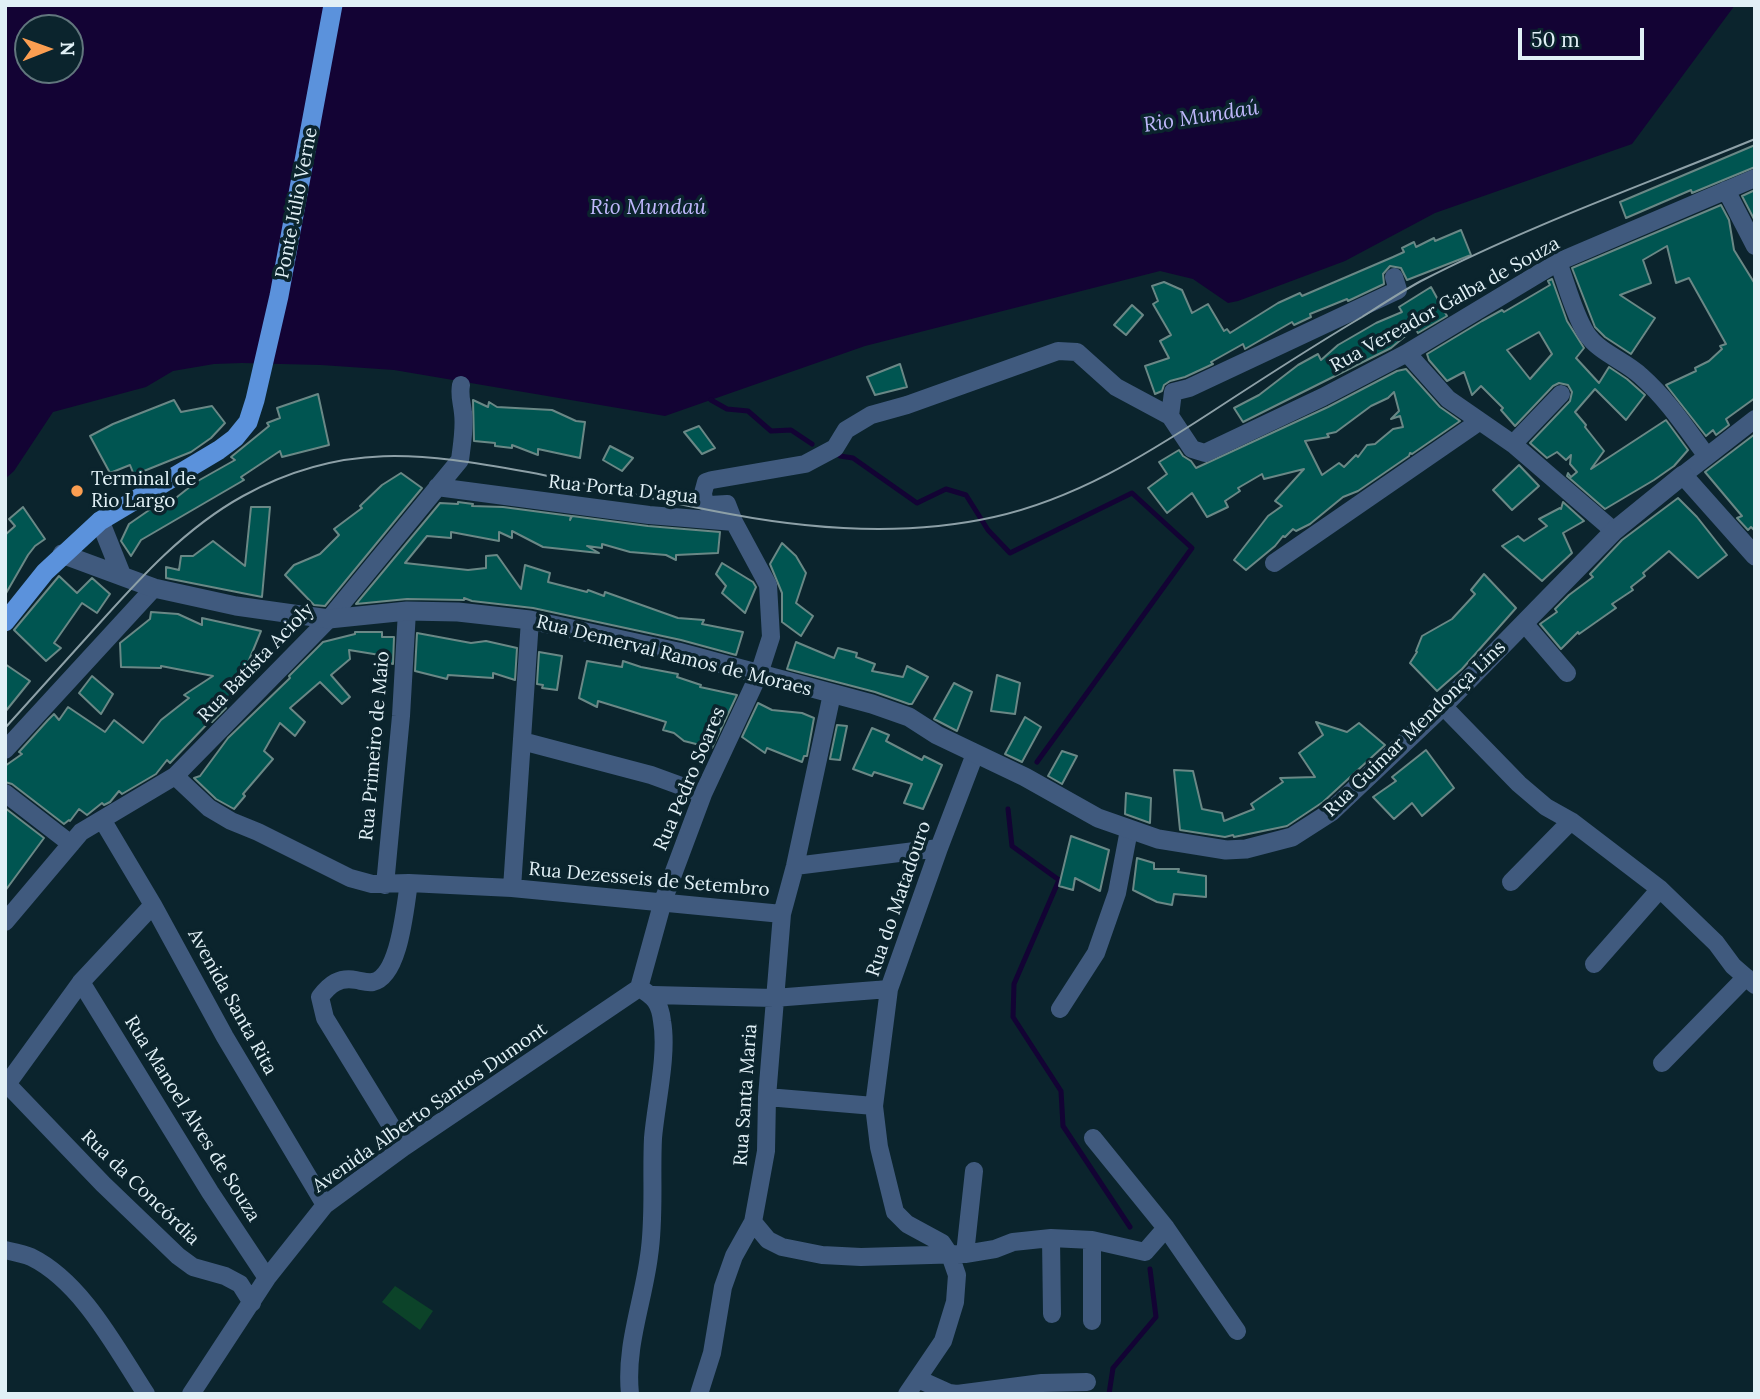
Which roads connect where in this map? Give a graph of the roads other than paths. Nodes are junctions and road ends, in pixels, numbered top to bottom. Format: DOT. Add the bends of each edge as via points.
graph roads {
  1 [pos="333,5"];
  2 [pos="1755,178"];
  3 [pos="1726,190"];
  4 [pos="1755,246"];
  5 [pos="1558,262"];
  6 [pos="1394,277"];
  7 [pos="1407,353"];
  8 [pos="461,385"];
  9 [pos="1561,394"];
  10 [pos="1170,416"];
  11 [pos="1755,419"];
  12 [pos="1480,421"];
  13 [pos="1513,444"];
  14 [pos="1706,456"];
  15 [pos="1683,475"];
  16 [pos="437,486"];
  17 [pos="100,522"];
  18 [pos="734,522"];
  19 [pos="1614,531"];
  20 [pos="62,554"];
  21 [pos="1755,556"];
  22 [pos="1274,563"];
  23 [pos="122,576"];
  24 [pos="154,588"];
  25 [pos="407,611"];
  26 [pos="329,619"];
  27 [pos="530,620"];
  28 [pos="5,622"];
  29 [pos="1524,623"];
  30 [pos="1567,673"];
  31 [pos="759,674"];
  32 [pos="832,694"];
  33 [pos="1443,706"];
  34 [pos="522,741"];
  35 [pos="5,750"];
  36 [pos="975,754"];
  37 [pos="175,776"];
  38 [pos="5,793"];
  39 [pos="703,794"];
  40 [pos="103,821"];
  41 [pos="1571,821"];
  42 [pos="1129,830"];
  43 [pos="71,844"];
  44 [pos="939,848"];
  45 [pos="796,866"];
  46 [pos="1511,882"];
  47 [pos="409,883"];
  48 [pos="385,885"];
  49 [pos="512,888"];
  50 [pos="1660,889"];
  51 [pos="663,901"];
  52 [pos="153,905"];
  53 [pos="782,914"];
  54 [pos="5,922"];
  55 [pos="1594,964"];
  56 [pos="1751,981"];
  57 [pos="81,982"];
  58 [pos="889,989"];
  59 [pos="646,992"];
  60 [pos="774,998"];
  61 [pos="1060,1009"];
  62 [pos="1662,1063"];
  63 [pos="6,1086"];
  64 [pos="767,1097"];
  65 [pos="874,1106"];
  66 [pos="1093,1138"];
  67 [pos="404,1147"];
  68 [pos="974,1171"];
  69 [pos="325,1205"];
  70 [pos="753,1222"];
  71 [pos="1166,1228"];
  72 [pos="1051,1238"];
  73 [pos="1092,1240"];
  74 [pos="5,1250"];
  75 [pos="958,1254"];
  76 [pos="267,1278"];
  77 [pos="252,1304"];
  78 [pos="1052,1314"];
  79 [pos="1092,1321"];
  80 [pos="1237,1331"];
  81 [pos="918,1379"];
  82 [pos="1087,1382"];
  83 [pos="146,1394"];
  84 [pos="191,1394"];
  85 [pos="630,1394"];
  86 [pos="699,1394"];
  87 [pos="907,1394"];
  1 -- 17 [label="main road, Ponte Júlio Verne" via="279,296 248,422 235,438"];
  2 -- 3 [label="street, Rua Vereador Galba de Souza"];
  3 -- 4 [label="street"];
  3 -- 5 [label="street, Rua Vereador Galba de Souza"];
  5 -- 7 [label="street, Rua Vereador Galba de Souza"];
  5 -- 14 [label="street" via="1587,334 1639,373"];
  6 -- 10 [label="street" via="1398,290 1173,392"];
  7 -- 10 [label="street, Rua Vereador Galba de Souza" via="1205,453 1192,449"];
  7 -- 12 [label="street" via="1448,399"];
  8 -- 16 [label="street, Rua Batista Acioly" via="460,460"];
  9 -- 13 [label="street"];
  10 -- 18 [label="street" via="1116,387 1077,352 1059,351 871,415 846,430 835,448 806,464 706,482 704,501 727,504"];
  11 -- 14 [label="street, Rua Guimar Mendonça Lins"];
  12 -- 13 [label="street"];
  12 -- 22 [label="street"];
  13 -- 19 [label="street"];
  14 -- 15 [label="street, Rua Guimar Mendonça Lins"];
  15 -- 19 [label="street, Rua Guimar Mendonça Lins"];
  15 -- 21 [label="street"];
  16 -- 18 [label="street, Rua Porta D'agua"];
  16 -- 26 [label="street, Rua Batista Acioly"];
  17 -- 20 [label="main road, Ponte Júlio Verne"];
  17 -- 23 [label="street"];
  18 -- 31 [label="street, Rua Pedro Soares" via="768,585 771,637"];
  19 -- 29 [label="street, Rua Guimar Mendonça Lins"];
  20 -- 23 [label="street, Rua Demerval Ramos de Moraes"];
  20 -- 28 [label="main road, Ponte Júlio Verne"];
  23 -- 24 [label="street, Rua Demerval Ramos de Moraes"];
  24 -- 26 [label="street, Rua Demerval Ramos de Moraes" via="204,601"];
  24 -- 35 [label="street"];
  25 -- 26 [label="street, Rua Demerval Ramos de Moraes"];
  25 -- 27 [label="street, Rua Demerval Ramos de Moraes"];
  25 -- 48 [label="street, Rua Primeiro de Maio"];
  26 -- 37 [label="street, Rua Batista Acioly"];
  27 -- 31 [label="street, Rua Demerval Ramos de Moraes"];
  27 -- 34 [label="street, Rua Dezesseis de Setembro"];
  29 -- 30 [label="street"];
  29 -- 33 [label="street, Rua Guimar Mendonça Lins"];
  31 -- 32 [label="street, Rua Demerval Ramos de Moraes"];
  31 -- 39 [label="street, Rua Pedro Soares"];
  32 -- 36 [label="street, Rua Demerval Ramos de Moraes" via="909,717"];
  32 -- 45 [label="street, Rua Santa Maria"];
  33 -- 41 [label="street" via="1519,784"];
  33 -- 42 [label="street, Rua Guimar Mendonça Lins" via="1331,812 1292,838 1226,850"];
  34 -- 39 [label="street" via="651,775"];
  34 -- 49 [label="street, Rua Dezesseis de Setembro"];
  36 -- 42 [label="street, Rua Guimar Mendonça Lins"];
  36 -- 44 [label="street, Rua do Matadouro"];
  37 -- 40 [label="street, Rua Batista Acioly"];
  37 -- 48 [label="street, Rua Dezesseis de Setembro" via="209,808 231,821 327,867"];
  38 -- 43 [label="street"];
  39 -- 51 [label="street, Rua Pedro Soares"];
  40 -- 43 [label="street, Rua Batista Acioly" via="81,832"];
  40 -- 52 [label="street, Avenida Santa Rita"];
  41 -- 46 [label="street"];
  41 -- 50 [label="street"];
  42 -- 61 [label="street" via="1117,893 1096,953"];
  43 -- 54 [label="street, Rua Batista Acioly"];
  44 -- 45 [label="street"];
  44 -- 58 [label="street, Rua do Matadouro"];
  45 -- 53 [label="street, Rua Santa Maria"];
  47 -- 48 [label="street, Rua Dezesseis de Setembro"];
  47 -- 49 [label="street, Rua Dezesseis de Setembro"];
  47 -- 67 [label="street" via="394,959 385,973 376,981 345,978 329,985 320,997 325,1018"];
  49 -- 51 [label="street, Rua Dezesseis de Setembro"];
  50 -- 55 [label="street"];
  50 -- 56 [label="street"];
  51 -- 53 [label="street, Rua Dezesseis de Setembro"];
  51 -- 59 [label="street"];
  52 -- 57 [label="street"];
  52 -- 69 [label="street, Avenida Santa Rita"];
  53 -- 60 [label="street, Rua Santa Maria"];
  56 -- 62 [label="street"];
  57 -- 63 [label="street"];
  57 -- 76 [label="street, Rua Manoel Alves de Souza"];
  58 -- 60 [label="street"];
  58 -- 65 [label="street, Rua do Matadouro"];
  59 -- 60 [label="street"];
  59 -- 67 [label="street, Avenida Alberto Santos Dumont"];
  59 -- 85 [label="street" via="658,1004 664,1040 653,1141 652,1235 628,1364"];
  60 -- 64 [label="street, Rua Santa Maria"];
  63 -- 77 [label="street, Rua da Concórdia" via="178,1256 193,1267 240,1284"];
  64 -- 65 [label="street"];
  64 -- 70 [label="street, Rua Santa Maria" via="766,1151"];
  65 -- 75 [label="street, Rua do Matadouro" via="895,1212"];
  66 -- 71 [label="street"];
  67 -- 69 [label="street, Avenida Alberto Santos Dumont"];
  68 -- 75 [label="street"];
  69 -- 76 [label="street, Avenida Alberto Santos Dumont"];
  70 -- 75 [label="street" via="768,1240 806,1253 861,1257"];
  70 -- 86 [label="street, Rua Santa Maria" via="723,1287 712,1353"];
  71 -- 73 [label="street" via="1145,1252"];
  71 -- 80 [label="street"];
  72 -- 73 [label="street"];
  72 -- 75 [label="street"];
  72 -- 78 [label="street"];
  73 -- 79 [label="street"];
  74 -- 83 [label="street" via="31,1257 82,1300"];
  75 -- 81 [label="street" via="956,1302 943,1341"];
  76 -- 77 [label="street, Avenida Alberto Santos Dumont"];
  77 -- 84 [label="street, Avenida Alberto Santos Dumont"];
  81 -- 82 [label="street" via="957,1394"];
  81 -- 87 [label="street"];
}
